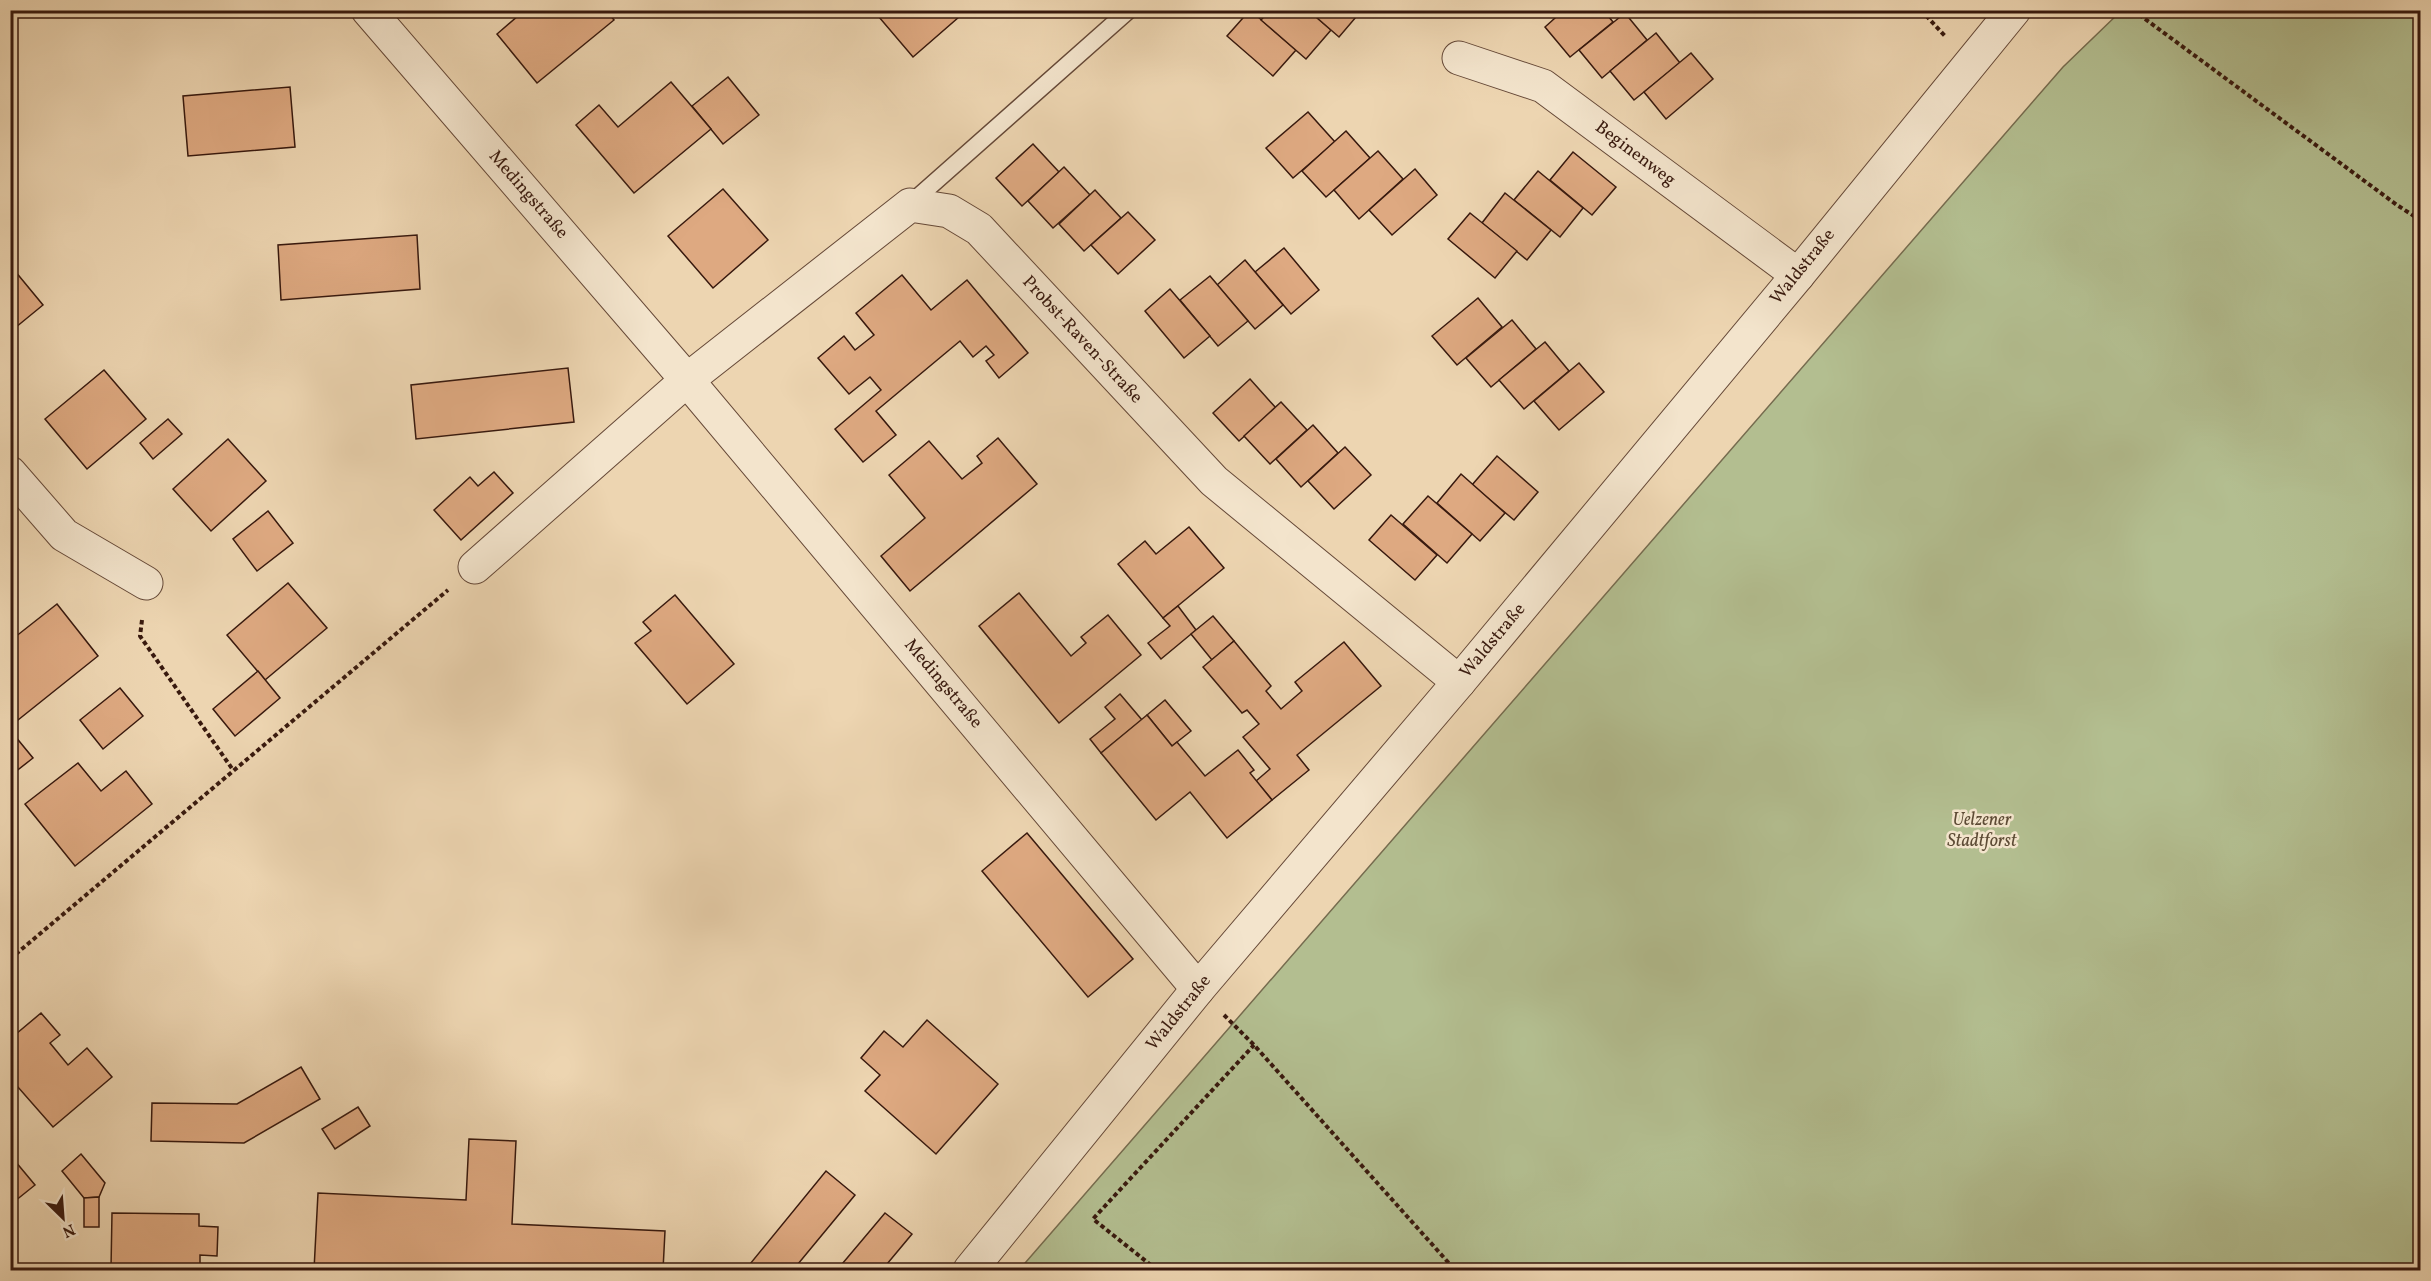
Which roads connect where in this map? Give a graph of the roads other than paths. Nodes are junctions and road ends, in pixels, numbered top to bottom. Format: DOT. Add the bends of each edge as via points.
graph roads {
  1 [pos="368,10"];
  2 [pos="1129,10"];
  3 [pos="2014,10"];
  4 [pos="1459,58"];
  5 [pos="910,205"];
  6 [pos="1798,275"];
  7 [pos="687,380"];
  8 [pos="10,473"];
  9 [pos="475,567"];
  10 [pos="146,583"];
  11 [pos="1459,682"];
  12 [pos="1198,989"];
  13 [pos="970,1270"];
  1 -- 7 [label="street, Medingstraße"];
  2 -- 5 [label="lane"];
  3 -- 6 [label="street, Waldstraße"];
  4 -- 6 [label="street, Beginenweg" via="1543,86"];
  5 -- 7 [label="street"];
  5 -- 11 [label="street, Probst-Raven-Straße" via="949,211 979,229 1214,481"];
  6 -- 11 [label="street, Waldstraße"];
  7 -- 9 [label="street"];
  7 -- 12 [label="street, Medingstraße"];
  8 -- 10 [label="street" via="64,535"];
  11 -- 12 [label="street, Waldstraße"];
  12 -- 13 [label="street, Waldstraße"];
}
